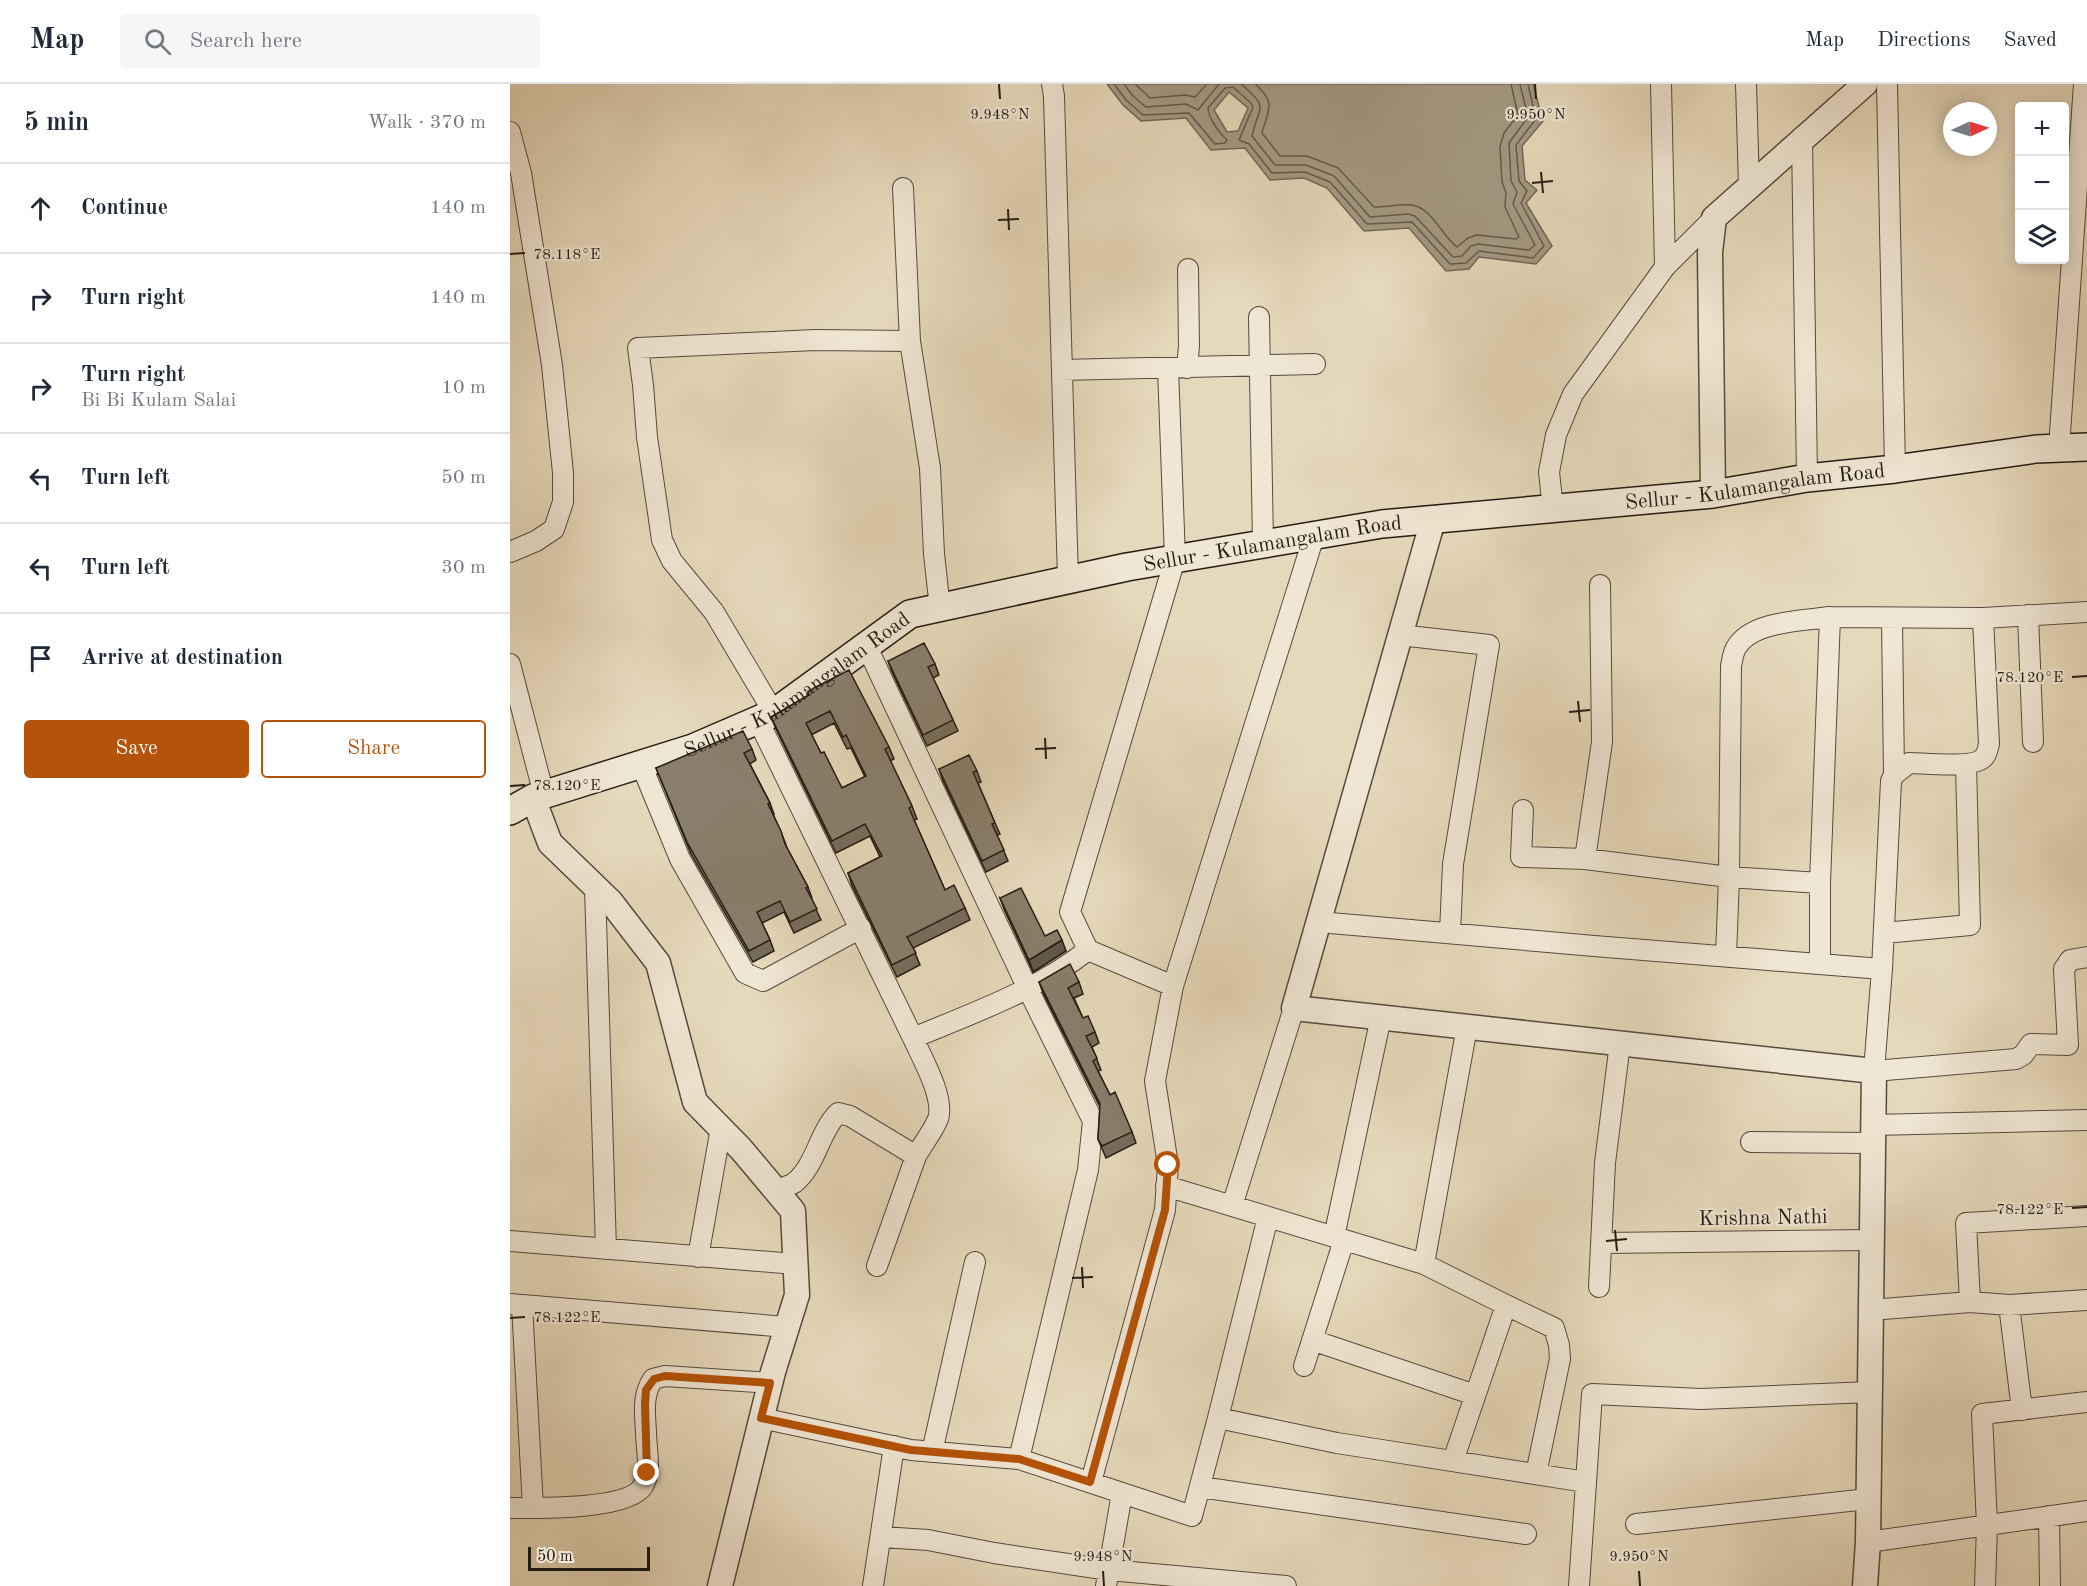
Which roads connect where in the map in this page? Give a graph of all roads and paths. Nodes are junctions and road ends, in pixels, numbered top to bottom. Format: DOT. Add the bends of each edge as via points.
graph roads {
  1 [pos="1052,84"];
  2 [pos="1661,84"];
  3 [pos="1746,84"];
  4 [pos="1864,84"];
  5 [pos="1887,84"];
  6 [pos="2084,84"];
  7 [pos="510,132"];
  8 [pos="1802,137"];
  9 [pos="1749,186"];
  10 [pos="903,188"];
  11 [pos="1714,218"];
  12 [pos="1665,267"];
  13 [pos="1188,269"];
  14 [pos="1259,316"];
  15 [pos="910,341"];
  16 [pos="1315,364"];
  17 [pos="1259,366"];
  18 [pos="1168,368"];
  19 [pos="1187,368"];
  20 [pos="1062,370"];
  21 [pos="2087,447"];
  22 [pos="2060,448"];
  23 [pos="1895,469"];
  24 [pos="1808,478"];
  25 [pos="1713,494"];
  26 [pos="1553,509"];
  27 [pos="1433,520"];
  28 [pos="1314,536"];
  29 [pos="1263,544"];
  30 [pos="510,552"];
  31 [pos="1175,559"];
  32 [pos="1068,580"];
  33 [pos="1600,585"];
  34 [pos="940,608"];
  35 [pos="2087,612"];
  36 [pos="2028,615"];
  37 [pos="1830,617"];
  38 [pos="1892,618"];
  39 [pos="1983,618"];
  40 [pos="1400,635"];
  41 [pos="867,647"];
  42 [pos="510,664"];
  43 [pos="766,716"];
  44 [pos="2033,742"];
  45 [pos="641,764"];
  46 [pos="1966,764"];
  47 [pos="1894,775"];
  48 [pos="529,801"];
  49 [pos="1523,810"];
  50 [pos="1585,859"];
  51 [pos="1729,878"];
  52 [pos="1820,883"];
  53 [pos="595,887"];
  54 [pos="1319,922"];
  55 [pos="861,928"];
  56 [pos="1450,933"];
  57 [pos="1884,933"];
  58 [pos="1088,950"];
  59 [pos="1726,956"];
  60 [pos="2087,957"];
  61 [pos="1820,964"];
  62 [pos="1882,969"];
  63 [pos="1173,986"];
  64 [pos="1028,989"];
  65 [pos="1294,1008"];
  66 [pos="1380,1017"];
  67 [pos="1467,1027"];
  68 [pos="913,1038"];
  69 [pos="1620,1044"];
  70 [pos="2078,1044"];
  71 [pos="1874,1071"];
  72 [pos="2087,1120"];
  73 [pos="721,1128"];
  74 [pos="1873,1134"];
  75 [pos="1751,1142"];
  76 [pos="916,1156"];
  77 [pos="1166,1186"];
  78 [pos="776,1191"];
  79 [pos="1232,1206"];
  80 [pos="2087,1216"];
  81 [pos="1269,1217"];
  82 [pos="1339,1239"];
  83 [pos="1870,1240"];
  84 [pos="510,1241"];
  85 [pos="1601,1243"];
  86 [pos="606,1249"];
  87 [pos="698,1257"];
  88 [pos="975,1262"];
  89 [pos="795,1264"];
  90 [pos="1424,1264"];
  91 [pos="877,1266"];
  92 [pos="1599,1287"];
  93 [pos="2087,1300"];
  94 [pos="1970,1302"];
  95 [pos="516,1305"];
  96 [pos="1506,1305"];
  97 [pos="2009,1305"];
  98 [pos="1871,1310"];
  99 [pos="787,1327"];
  100 [pos="1312,1340"];
  101 [pos="1304,1366"];
  102 [pos="770,1383"];
  103 [pos="1870,1392"];
  104 [pos="1475,1395"];
  105 [pos="2087,1402"];
  106 [pos="2022,1410"];
  107 [pos="761,1418"];
  108 [pos="1218,1418"];
  109 [pos="894,1446"];
  110 [pos="932,1452"];
  111 [pos="1019,1459"];
  112 [pos="1453,1461"];
  113 [pos="1536,1474"];
  114 [pos="1090,1482"];
  115 [pos="1586,1482"];
  116 [pos="1200,1487"];
  117 [pos="1122,1493"];
  118 [pos="1868,1499"];
  119 [pos="510,1508"];
  120 [pos="533,1508"];
  121 [pos="2087,1511"];
  122 [pos="2049,1516"];
  123 [pos="1636,1524"];
  124 [pos="1987,1525"];
  125 [pos="1526,1534"];
  126 [pos="882,1537"];
  127 [pos="1868,1542"];
  128 [pos="1107,1578"];
  129 [pos="1191,1582"];
  130 [pos="720,1586"];
  131 [pos="873,1586"];
  132 [pos="1286,1586"];
  133 [pos="1579,1586"];
  134 [pos="1865,1586"];
  135 [pos="1985,1586"];
  136 [pos="2050,1586"];
  1 -- 20 [label="street"];
  2 -- 12 [label="street"];
  3 -- 9 [label="street"];
  4 -- 8 [label="street"];
  5 -- 23 [label="street"];
  6 -- 22 [label="street"];
  7 -- 30 [label="street" via="521,173 552,365 563,502 554,529"];
  8 -- 9 [label="street"];
  8 -- 24 [label="street"];
  9 -- 11 [label="street"];
  10 -- 15 [label="street"];
  11 -- 12 [label="street"];
  11 -- 25 [label="street" via="1710,252"];
  12 -- 26 [label="street" via="1573,394 1556,435 1549,472"];
  13 -- 19 [label="street"];
  14 -- 17 [label="street"];
  15 -- 34 [label="street" via="930,468"];
  15 -- 43 [label="street" via="815,340 638,348 662,540 672,561 714,612"];
  16 -- 17 [label="street"];
  17 -- 19 [label="street"];
  17 -- 29 [label="street"];
  18 -- 19 [label="street"];
  18 -- 20 [label="street"];
  18 -- 31 [label="street"];
  20 -- 32 [label="street"];
  21 -- 22 [label="main road, Sellur - Kulamangalam Road"];
  22 -- 23 [label="main road, Sellur - Kulamangalam Road"];
  23 -- 24 [label="main road, Sellur - Kulamangalam Road"];
  24 -- 25 [label="main road, Sellur - Kulamangalam Road"];
  25 -- 26 [label="main road, Sellur - Kulamangalam Road"];
  26 -- 27 [label="main road, Sellur - Kulamangalam Road"];
  27 -- 28 [label="main road, Sellur - Kulamangalam Road"];
  27 -- 40 [label="street"];
  28 -- 29 [label="main road, Sellur - Kulamangalam Road"];
  28 -- 63 [label="street"];
  29 -- 31 [label="main road, Sellur - Kulamangalam Road"];
  31 -- 32 [label="main road, Sellur - Kulamangalam Road"];
  31 -- 58 [label="street" via="1070,912"];
  32 -- 34 [label="main road, Sellur - Kulamangalam Road"];
  33 -- 50 [label="street" via="1602,742"];
  34 -- 41 [label="main road, Sellur - Kulamangalam Road" via="910,614"];
  35 -- 36 [label="street"];
  36 -- 39 [label="street"];
  36 -- 44 [label="street"];
  37 -- 38 [label="street"];
  37 -- 51 [label="street" via="1760,628 1735,649 1731,666"];
  37 -- 52 [label="street"];
  38 -- 39 [label="street"];
  38 -- 47 [label="street"];
  39 -- 46 [label="street" via="1989,744 1985,757 1978,763"];
  40 -- 54 [label="street"];
  40 -- 56 [label="street" via="1489,645 1453,864"];
  41 -- 43 [label="main road, Sellur - Kulamangalam Road"];
  41 -- 64 [label="street"];
  42 -- 48 [label="street"];
  43 -- 45 [label="main road, Sellur - Kulamangalam Road" via="693,748"];
  43 -- 55 [label="street"];
  45 -- 48 [label="main road, Sellur - Kulamangalam Road"];
  45 -- 55 [label="street" via="680,859 745,973 763,981"];
  46 -- 47 [label="street" via="1909,763"];
  46 -- 57 [label="street" via="1970,925"];
  47 -- 57 [label="street"];
  48 -- 53 [label="street" via="550,843"];
  49 -- 50 [label="street" via="1521,857"];
  50 -- 51 [label="street"];
  51 -- 52 [label="street"];
  51 -- 59 [label="street"];
  52 -- 61 [label="street"];
  53 -- 73 [label="street" via="658,963 695,1102"];
  53 -- 86 [label="street"];
  54 -- 56 [label="street"];
  54 -- 65 [label="street"];
  55 -- 68 [label="street"];
  56 -- 59 [label="street"];
  57 -- 62 [label="street"];
  58 -- 63 [label="street"];
  58 -- 64 [label="street"];
  59 -- 61 [label="street"];
  60 -- 70 [label="street" via="2070,960 2064,969"];
  61 -- 62 [label="street"];
  62 -- 71 [label="street"];
  63 -- 77 [label="street" via="1155,1081 1168,1165"];
  64 -- 68 [label="street"];
  64 -- 111 [label="street" via="1093,1121 1088,1170"];
  65 -- 66 [label="street"];
  65 -- 79 [label="street"];
  66 -- 67 [label="street"];
  66 -- 82 [label="street"];
  67 -- 69 [label="street"];
  67 -- 90 [label="street"];
  68 -- 76 [label="street" via="940,1106 938,1118"];
  69 -- 71 [label="street"];
  69 -- 85 [label="street" via="1605,1163"];
  70 -- 71 [label="street" via="2031,1044 2016,1059"];
  71 -- 74 [label="street"];
  72 -- 74 [label="street"];
  73 -- 78 [label="street"];
  73 -- 87 [label="street"];
  74 -- 75 [label="street"];
  74 -- 83 [label="street"];
  76 -- 78 [label="street" via="850,1116 838,1113 801,1175"];
  76 -- 91 [label="street"];
  77 -- 79 [label="street"];
  77 -- 114 [label="street" via="1165,1210"];
  78 -- 89 [label="street" via="793,1211"];
  79 -- 81 [label="street"];
  80 -- 94 [label="street" via="1966,1223"];
  81 -- 82 [label="street"];
  81 -- 108 [label="street"];
  82 -- 90 [label="street"];
  82 -- 100 [label="street"];
  83 -- 85 [label="street, Krishna Nathi"];
  83 -- 98 [label="street"];
  84 -- 86 [label="street"];
  85 -- 92 [label="street"];
  86 -- 87 [label="street"];
  87 -- 89 [label="street"];
  88 -- 110 [label="street"];
  89 -- 99 [label="street" via="797,1295"];
  90 -- 96 [label="street"];
  93 -- 97 [label="street"];
  94 -- 97 [label="street"];
  94 -- 98 [label="street"];
  95 -- 99 [label="street"];
  95 -- 120 [label="street"];
  96 -- 104 [label="street"];
  96 -- 113 [label="street" via="1554,1328 1559,1345 1560,1359"];
  97 -- 106 [label="street"];
  98 -- 103 [label="street"];
  99 -- 102 [label="street"];
  100 -- 101 [label="street"];
  100 -- 104 [label="street"];
  102 -- 107 [label="street"];
  102 -- 120 [label="street" via="665,1376 654,1379 646,1390 644,1486 636,1494 595,1505"];
  103 -- 115 [label="street" via="1701,1399 1592,1394"];
  103 -- 118 [label="street"];
  104 -- 112 [label="street"];
  105 -- 106 [label="street"];
  106 -- 124 [label="street" via="1982,1414"];
  107 -- 109 [label="street"];
  107 -- 130 [label="street"];
  108 -- 112 [label="street" via="1337,1443"];
  108 -- 116 [label="street"];
  109 -- 110 [label="street"];
  109 -- 126 [label="street"];
  110 -- 111 [label="street"];
  111 -- 114 [label="street"];
  112 -- 113 [label="street"];
  113 -- 115 [label="street"];
  114 -- 117 [label="street"];
  115 -- 133 [label="street"];
  116 -- 117 [label="street" via="1191,1516"];
  116 -- 125 [label="street"];
  117 -- 128 [label="street"];
  118 -- 123 [label="street"];
  118 -- 127 [label="street"];
  119 -- 120 [label="street"];
  121 -- 122 [label="street"];
  122 -- 124 [label="street"];
  122 -- 136 [label="street"];
  124 -- 127 [label="street"];
  124 -- 135 [label="street"];
  126 -- 128 [label="street" via="928,1540"];
  126 -- 131 [label="street"];
  127 -- 134 [label="street"];
  128 -- 129 [label="street"];
  129 -- 132 [label="street"];
}
